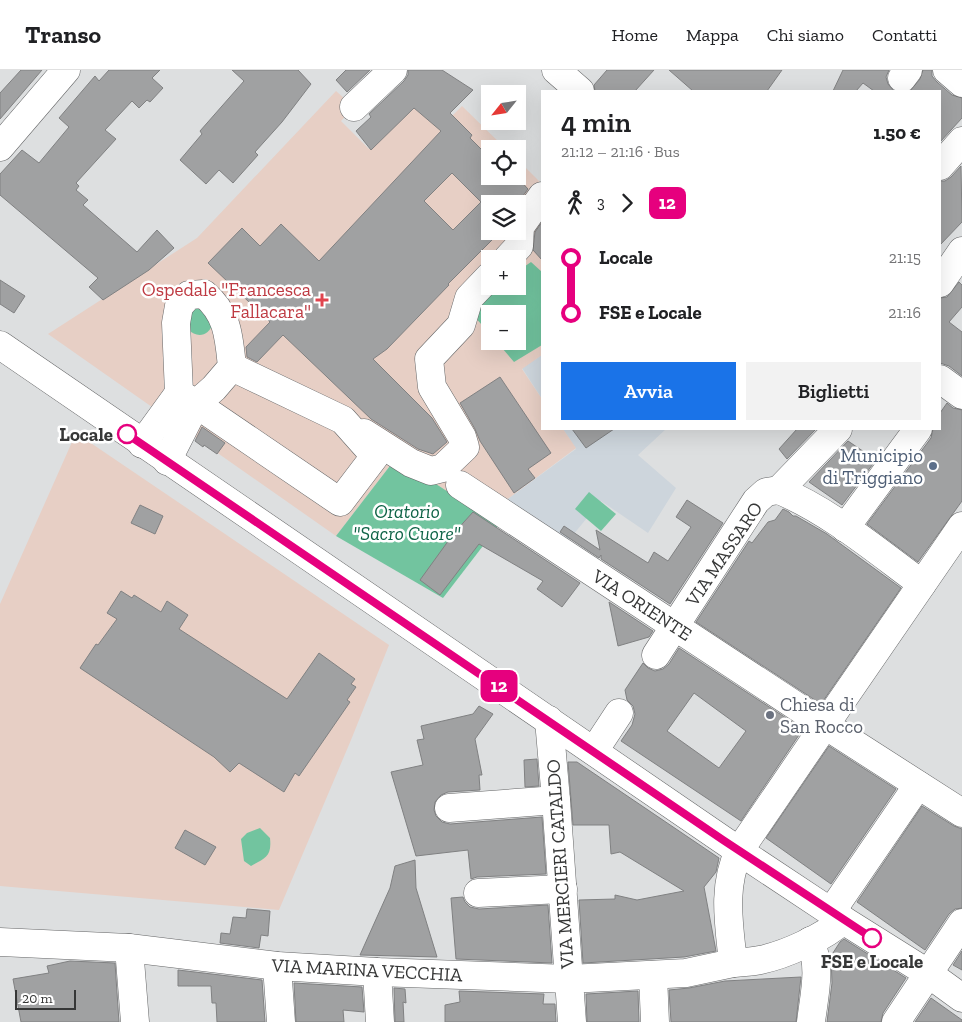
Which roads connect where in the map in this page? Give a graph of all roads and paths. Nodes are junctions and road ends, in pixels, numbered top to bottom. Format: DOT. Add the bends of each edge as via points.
graph roads {
  1 [pos="66,70"];
  2 [pos="393,70"];
  3 [pos="947,70"];
  4 [pos="962,83"];
  5 [pos="354,107"];
  6 [pos="962,142"];
  7 [pos="0,147"];
  8 [pos="941,165"];
  9 [pos="541,197"];
  10 [pos="516,250"];
  11 [pos="962,251"];
  12 [pos="941,282"];
  13 [pos="481,285"];
  14 [pos="0,345"];
  15 [pos="232,367"];
  16 [pos="188,398"];
  17 [pos="343,420"];
  18 [pos="837,430"];
  19 [pos="917,430"];
  20 [pos="142,444"];
  21 [pos="167,461"];
  22 [pos="460,485"];
  23 [pos="779,490"];
  24 [pos="962,526"];
  25 [pos="845,528"];
  26 [pos="922,584"];
  27 [pos="675,627"];
  28 [pos="656,654"];
  29 [pos="619,713"];
  30 [pos="549,720"];
  31 [pos="825,725"];
  32 [pos="594,751"];
  33 [pos="918,785"];
  34 [pos="556,800"];
  35 [pos="449,808"];
  36 [pos="962,813"];
  37 [pos="739,850"];
  38 [pos="563,889"];
  39 [pos="478,893"];
  40 [pos="837,916"];
  41 [pos="962,924"];
  42 [pos="810,941"];
  43 [pos="0,942"];
  44 [pos="129,948"];
  45 [pos="733,963"];
  46 [pos="277,966"];
  47 [pos="377,972"];
  48 [pos="929,974"];
  49 [pos="653,975"];
  50 [pos="569,979"];
  51 [pos="962,998"];
  52 [pos="135,1022"];
  53 [pos="281,1022"];
  54 [pos="380,1022"];
  55 [pos="572,1022"];
  56 [pos="655,1022"];
  57 [pos="811,1022"];
  58 [pos="896,1022"];
  1 -- 7 [label="street"];
  2 -- 5 [label="street"];
  3 -- 4 [label="street"];
  6 -- 8 [label="street"];
  9 -- 10 [label="street" via="520,227 520,246"];
  11 -- 12 [label="street"];
  13 -- 17 [label="street" via="469,298 462,325 429,359 432,387 462,437 465,447 460,452 443,468 431,471 411,463"];
  14 -- 20 [label="street"];
  15 -- 16 [label="street" via="214,388"];
  15 -- 16 [label="street" via="229,338 216,303 204,294 189,295 179,306 176,323"];
  15 -- 17 [label="street"];
  16 -- 17 [label="street" via="340,502 376,456"];
  16 -- 20 [label="street"];
  16 -- 21 [label="street"];
  18 -- 23 [label="street"];
  19 -- 25 [label="street"];
  20 -- 21 [label="street"];
  21 -- 30 [label="street"];
  22 -- 27 [label="street, VIA ORIENTE"];
  23 -- 25 [label="street"];
  23 -- 27 [label="street, VIA MASSARO" via="766,492 756,502"];
  24 -- 26 [label="street"];
  25 -- 26 [label="street"];
  26 -- 31 [label="street"];
  27 -- 28 [label="street, VIA MASSARO"];
  27 -- 31 [label="street, VIA ORIENTE"];
  29 -- 32 [label="street"];
  30 -- 32 [label="street"];
  30 -- 34 [label="street, VIA MERCIERI CATALDO"];
  31 -- 33 [label="street, VIA ORIENTE"];
  31 -- 37 [label="street"];
  32 -- 37 [label="street"];
  33 -- 36 [label="street, VIA ORIENTE"];
  33 -- 40 [label="street"];
  34 -- 35 [label="street"];
  34 -- 38 [label="street, VIA MERCIERI CATALDO"];
  37 -- 40 [label="street"];
  37 -- 45 [label="street" via="727,895"];
  38 -- 39 [label="street"];
  38 -- 50 [label="street, VIA MERCIERI CATALDO"];
  40 -- 42 [label="street, VIA MARINA VECCHIA" via="833,929"];
  40 -- 48 [label="street"];
  41 -- 48 [label="street"];
  42 -- 45 [label="street, VIA MARINA VECCHIA" via="760,960"];
  42 -- 57 [label="street" via="814,948 817,976"];
  43 -- 44 [label="street, VIA MARINA VECCHIA"];
  44 -- 46 [label="street, VIA MARINA VECCHIA"];
  44 -- 52 [label="street"];
  45 -- 49 [label="street, VIA MARINA VECCHIA" via="686,973"];
  46 -- 47 [label="street, VIA MARINA VECCHIA"];
  46 -- 53 [label="street"];
  47 -- 50 [label="street, VIA MARINA VECCHIA"];
  47 -- 54 [label="street"];
  48 -- 51 [label="street"];
  48 -- 58 [label="street"];
  49 -- 50 [label="street, VIA MARINA VECCHIA"];
  49 -- 56 [label="street"];
  50 -- 55 [label="street, VIA MERCIERI CATALDO"];
}
